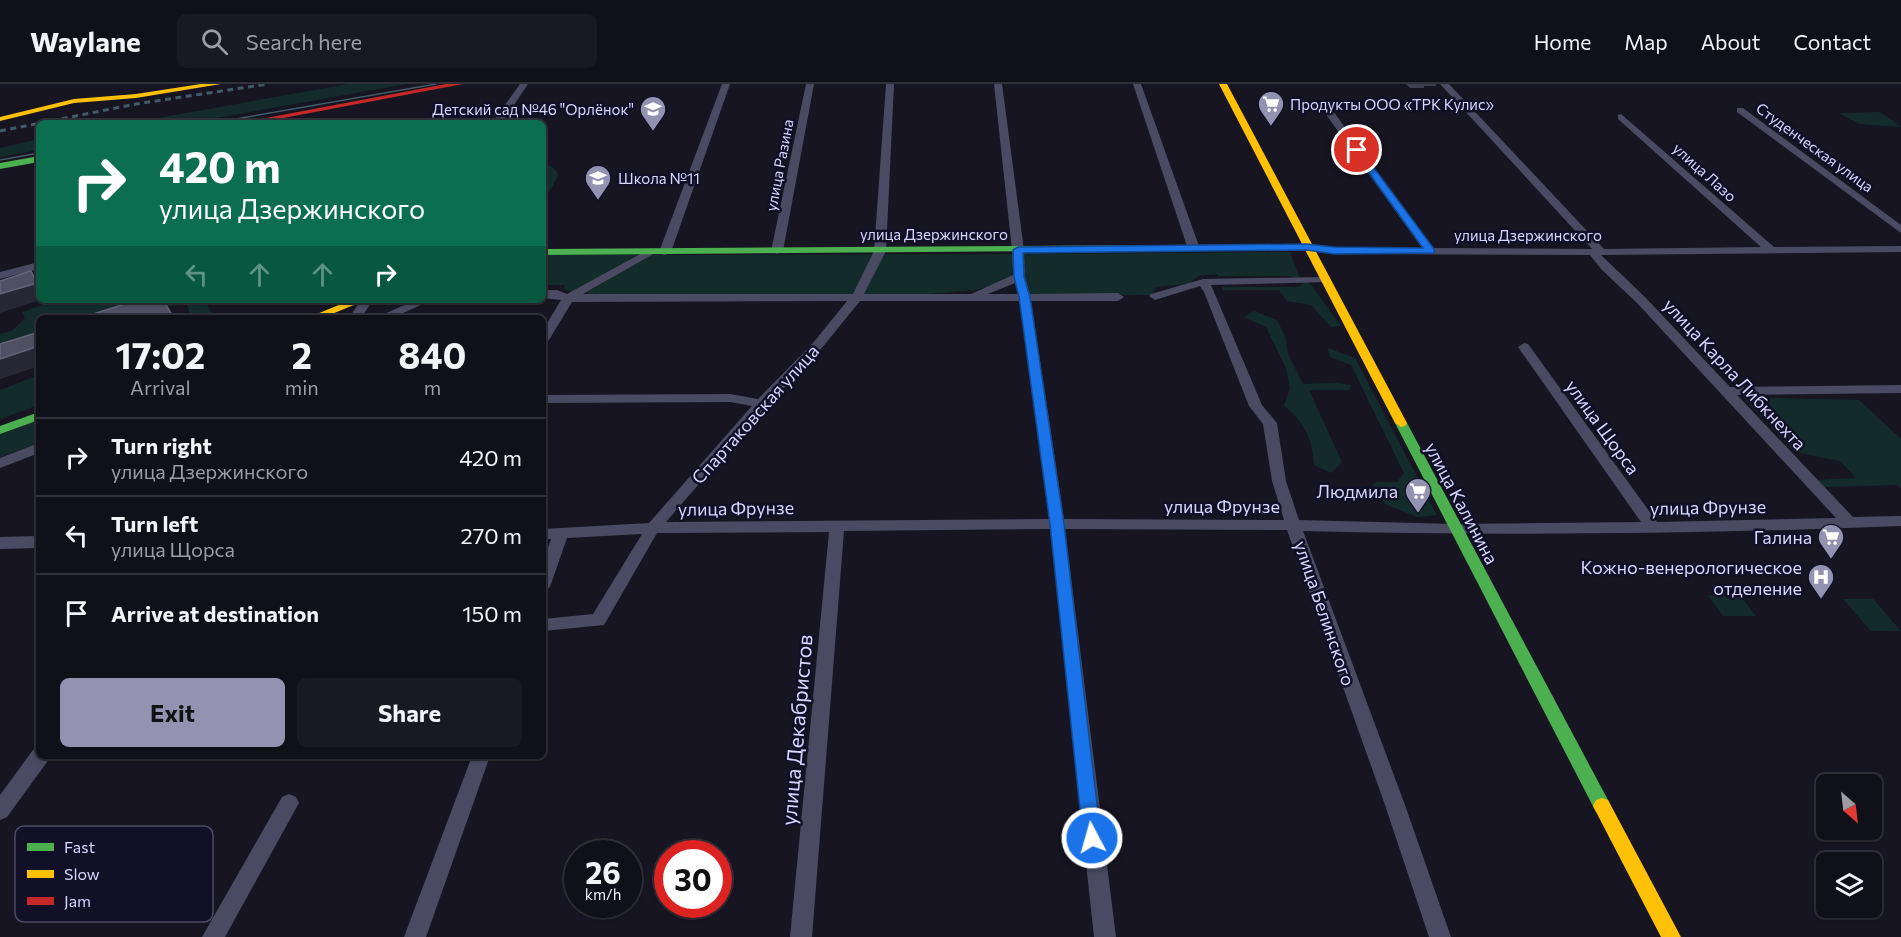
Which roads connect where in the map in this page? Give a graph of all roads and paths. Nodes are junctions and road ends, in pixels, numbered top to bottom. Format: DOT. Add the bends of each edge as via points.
graph roads {
  1 [pos="217,84"];
  2 [pos="459,84"];
  3 [pos="524,84"];
  4 [pos="726,84"];
  5 [pos="810,84"];
  6 [pos="890,84"];
  7 [pos="998,84"];
  8 [pos="1137,84"];
  9 [pos="1223,84"];
  10 [pos="1444,84"];
  11 [pos="1740,110"];
  12 [pos="1330,113"];
  13 [pos="1621,117"];
  14 [pos="0,119"];
  15 [pos="260,120"];
  16 [pos="499,120"];
  17 [pos="36,160"];
  18 [pos="0,166"];
  19 [pos="1901,230"];
  20 [pos="1307,247"];
  21 [pos="1194,249"];
  22 [pos="1770,249"];
  23 [pos="1901,249"];
  24 [pos="1018,250"];
  25 [pos="658,251"];
  26 [pos="777,251"];
  27 [pos="880,251"];
  28 [pos="1430,251"];
  29 [pos="546,252"];
  30 [pos="1597,252"];
  31 [pos="36,266"];
  32 [pos="0,276"];
  33 [pos="1019,277"];
  34 [pos="1325,280"];
  35 [pos="1207,287"];
  36 [pos="546,294"];
  37 [pos="1155,296"];
  38 [pos="857,297"];
  39 [pos="1025,297"];
  40 [pos="1118,297"];
  41 [pos="568,298"];
  42 [pos="967,298"];
  43 [pos="353,303"];
  44 [pos="418,303"];
  45 [pos="320,315"];
  46 [pos="388,315"];
  47 [pos="546,334"];
  48 [pos="1524,347"];
  49 [pos="1901,389"];
  50 [pos="1727,391"];
  51 [pos="546,399"];
  52 [pos="761,404"];
  53 [pos="36,417"];
  54 [pos="0,430"];
  55 [pos="36,449"];
  56 [pos="0,463"];
  57 [pos="1901,521"];
  58 [pos="1848,522"];
  59 [pos="1057,524"];
  60 [pos="1295,525"];
  61 [pos="837,526"];
  62 [pos="1653,527"];
  63 [pos="653,528"];
  64 [pos="1456,529"];
  65 [pos="561,533"];
  66 [pos="546,534"];
  67 [pos="36,542"];
  68 [pos="0,543"];
  69 [pos="546,576"];
  70 [pos="546,625"];
  71 [pos="38,759"];
  72 [pos="480,759"];
  73 [pos="289,803"];
  74 [pos="0,811"];
  75 [pos="213,937"];
  76 [pos="415,937"];
  77 [pos="801,937"];
  78 [pos="1105,937"];
  79 [pos="1440,937"];
  80 [pos="1671,937"];
  1 -- 14 [label="street" via="74,101"];
  2 -- 15 [label="street"];
  3 -- 16 [label="street"];
  4 -- 25 [label="street"];
  5 -- 26 [label="street, улица Разина"];
  6 -- 27 [label="street"];
  7 -- 24 [label="street"];
  8 -- 21 [label="street"];
  9 -- 20 [label="street, улица Калинина"];
  10 -- 30 [label="street, улица Карла Либкнехта"];
  11 -- 19 [label="street, Студенческая улица"];
  12 -- 28 [label="street"];
  13 -- 22 [label="street, улица Лазо"];
  17 -- 18 [label="street"];
  20 -- 21 [label="street, улица Дзержинского"];
  20 -- 28 [label="street, улица Дзержинского"];
  20 -- 34 [label="street, улица Калинина"];
  21 -- 24 [label="street, улица Дзержинского"];
  22 -- 23 [label="street, улица Дзержинского"];
  22 -- 30 [label="street, улица Дзержинского"];
  24 -- 27 [label="street, улица Дзержинского"];
  24 -- 33 [label="street"];
  25 -- 26 [label="street, улица Дзержинского"];
  25 -- 29 [label="street, улица Дзержинского"];
  25 -- 41 [label="street"];
  26 -- 27 [label="street, улица Дзержинского"];
  27 -- 38 [label="street, Спартаковская улица"];
  28 -- 30 [label="street, улица Дзержинского"];
  30 -- 50 [label="street, улица Карла Либкнехта" via="1605,267"];
  31 -- 32 [label="street"];
  33 -- 39 [label="street"];
  33 -- 42 [label="street"];
  34 -- 35 [label="street"];
  34 -- 64 [label="street, улица Калинина"];
  35 -- 37 [label="street"];
  35 -- 60 [label="street, улица Белинского" via="1257,406 1270,423 1279,481"];
  36 -- 41 [label="street"];
  38 -- 41 [label="street"];
  38 -- 42 [label="street"];
  38 -- 52 [label="street, Спартаковская улица"];
  39 -- 40 [label="street"];
  39 -- 42 [label="street"];
  39 -- 59 [label="street"];
  41 -- 47 [label="street"];
  43 -- 45 [label="street"];
  44 -- 46 [label="street"];
  48 -- 62 [label="street, улица Щорса"];
  49 -- 50 [label="street"];
  50 -- 58 [label="street, улица Карла Либкнехта"];
  51 -- 52 [label="street" via="730,398"];
  52 -- 63 [label="street, Спартаковская улица"];
  53 -- 54 [label="street"];
  55 -- 56 [label="street"];
  57 -- 58 [label="street, улица Фрунзе"];
  58 -- 62 [label="street, улица Фрунзе"];
  59 -- 60 [label="street, улица Фрунзе"];
  59 -- 61 [label="street, улица Фрунзе"];
  59 -- 78 [label="street"];
  60 -- 64 [label="street, улица Фрунзе"];
  60 -- 79 [label="street, улица Белинского" via="1309,574"];
  61 -- 63 [label="street, улица Фрунзе"];
  61 -- 77 [label="street, улица Декабристов"];
  62 -- 64 [label="street, улица Фрунзе"];
  63 -- 65 [label="street, улица Фрунзе"];
  63 -- 70 [label="street, Спартаковская улица" via="598,620"];
  64 -- 80 [label="street, улица Калинина"];
  65 -- 66 [label="street, улица Фрунзе"];
  65 -- 69 [label="street"];
  67 -- 68 [label="street"];
  71 -- 74 [label="street"];
  72 -- 76 [label="street"];
  73 -- 75 [label="street"];
}
